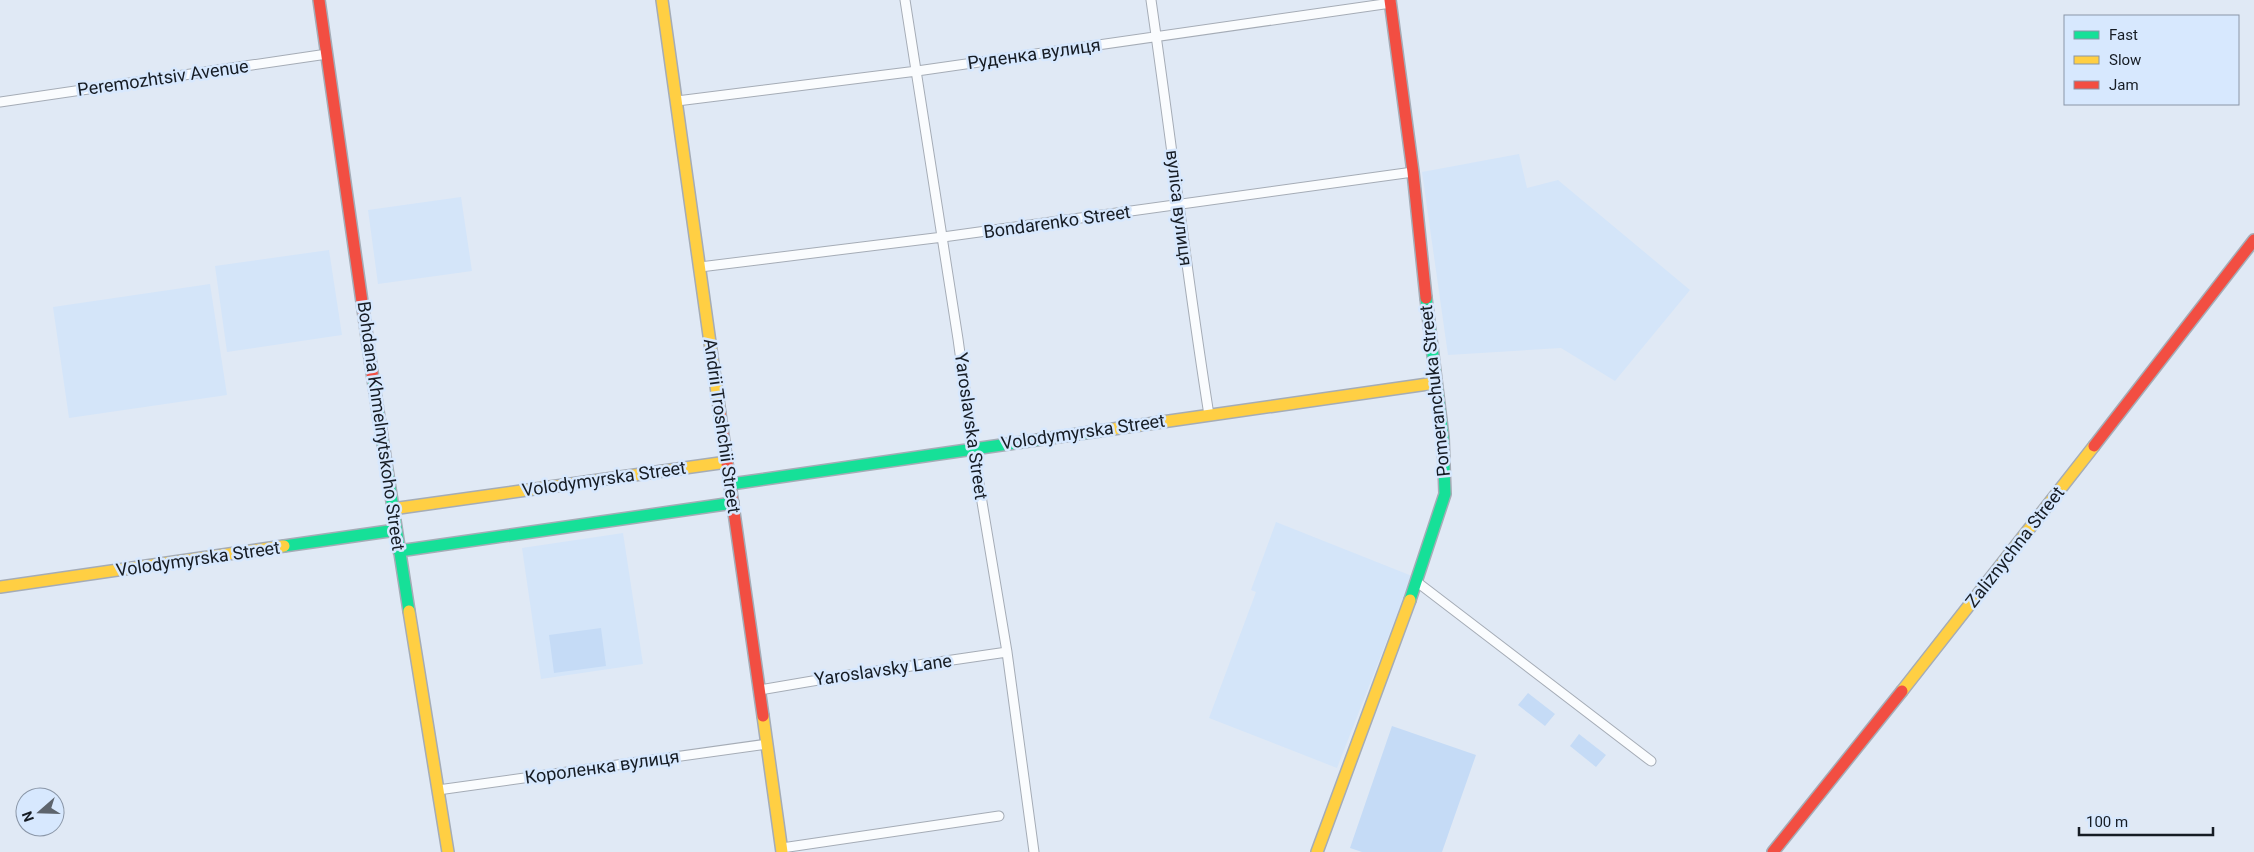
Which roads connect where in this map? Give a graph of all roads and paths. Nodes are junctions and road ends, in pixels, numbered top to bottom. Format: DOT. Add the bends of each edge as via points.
graph roads {
  1 [pos="319,0"];
  2 [pos="662,0"];
  3 [pos="906,0"];
  4 [pos="1151,0"];
  5 [pos="1391,1"];
  6 [pos="1156,36"];
  7 [pos="327,54"];
  8 [pos="917,71"];
  9 [pos="0,102"];
  10 [pos="677,102"];
  11 [pos="1413,172"];
  12 [pos="1180,204"];
  13 [pos="943,238"];
  14 [pos="2254,240"];
  15 [pos="700,267"];
  16 [pos="1435,383"];
  17 [pos="1209,415"];
  18 [pos="973,448"];
  19 [pos="727,462"];
  20 [pos="731,484"];
  21 [pos="733,502"];
  22 [pos="392,509"];
  23 [pos="396,530"];
  24 [pos="399,551"];
  25 [pos="1417,582"];
  26 [pos="0,587"];
  27 [pos="1007,652"];
  28 [pos="760,690"];
  29 [pos="767,744"];
  30 [pos="1651,761"];
  31 [pos="438,790"];
  32 [pos="999,816"];
  33 [pos="782,850"];
  34 [pos="448,852"];
  35 [pos="1034,852"];
  36 [pos="1317,852"];
  37 [pos="1774,852"];
  1 -- 7 [label="street, Bohdana Khmelnytskoho Street"];
  2 -- 10 [label="street, Andrii Troshchii Street"];
  3 -- 8 [label="street, Yaroslavska Street"];
  4 -- 6 [label="street, вуліса вулиця"];
  5 -- 6 [label="street, Руденка вулиця"];
  5 -- 11 [label="street, Pomeranchuka Street"];
  6 -- 8 [label="street, Руденка вулиця"];
  6 -- 12 [label="street, вуліса вулиця"];
  7 -- 9 [label="street, Peremozhtsiv Avenue"];
  7 -- 22 [label="street, Bohdana Khmelnytskoho Street"];
  8 -- 10 [label="street, Руденка вулиця"];
  8 -- 13 [label="street, Yaroslavska Street"];
  10 -- 15 [label="street, Andrii Troshchii Street"];
  11 -- 12 [label="street, Bondarenko Street"];
  11 -- 16 [label="street, Pomeranchuka Street"];
  12 -- 13 [label="street, Bondarenko Street"];
  12 -- 17 [label="street, вуліса вулиця" via="1188,284"];
  13 -- 15 [label="street, Bondarenko Street"];
  13 -- 18 [label="street, Yaroslavska Street"];
  14 -- 37 [label="street, Zaliznychna Street"];
  15 -- 19 [label="street, Andrii Troshchii Street"];
  16 -- 17 [label="street, Volodymyrska Street"];
  16 -- 25 [label="street, Pomeranchuka Street" via="1443,437 1445,494"];
  17 -- 18 [label="street, Volodymyrska Street"];
  18 -- 20 [label="street, Volodymyrska Street"];
  18 -- 27 [label="street, Yaroslavska Street"];
  19 -- 20 [label="street, Andrii Troshchii Street"];
  19 -- 22 [label="street, Volodymyrska Street"];
  20 -- 21 [label="street, Andrii Troshchii Street"];
  21 -- 24 [label="street"];
  21 -- 28 [label="street, Andrii Troshchii Street"];
  22 -- 23 [label="street, Bohdana Khmelnytskoho Street"];
  23 -- 24 [label="street, Bohdana Khmelnytskoho Street"];
  23 -- 26 [label="street, Volodymyrska Street"];
  24 -- 31 [label="street, Bohdana Khmelnytskoho Street"];
  25 -- 30 [label="street"];
  25 -- 36 [label="street, Pomeranchuka Street"];
  27 -- 28 [label="street, Yaroslavsky Lane"];
  27 -- 35 [label="street, Yaroslavska Street"];
  28 -- 29 [label="street, Andrii Troshchii Street"];
  29 -- 31 [label="street, Короленка вулиця"];
  29 -- 33 [label="street, Andrii Troshchii Street"];
  31 -- 34 [label="street, Bohdana Khmelnytskoho Street"];
  32 -- 33 [label="street"];
}
